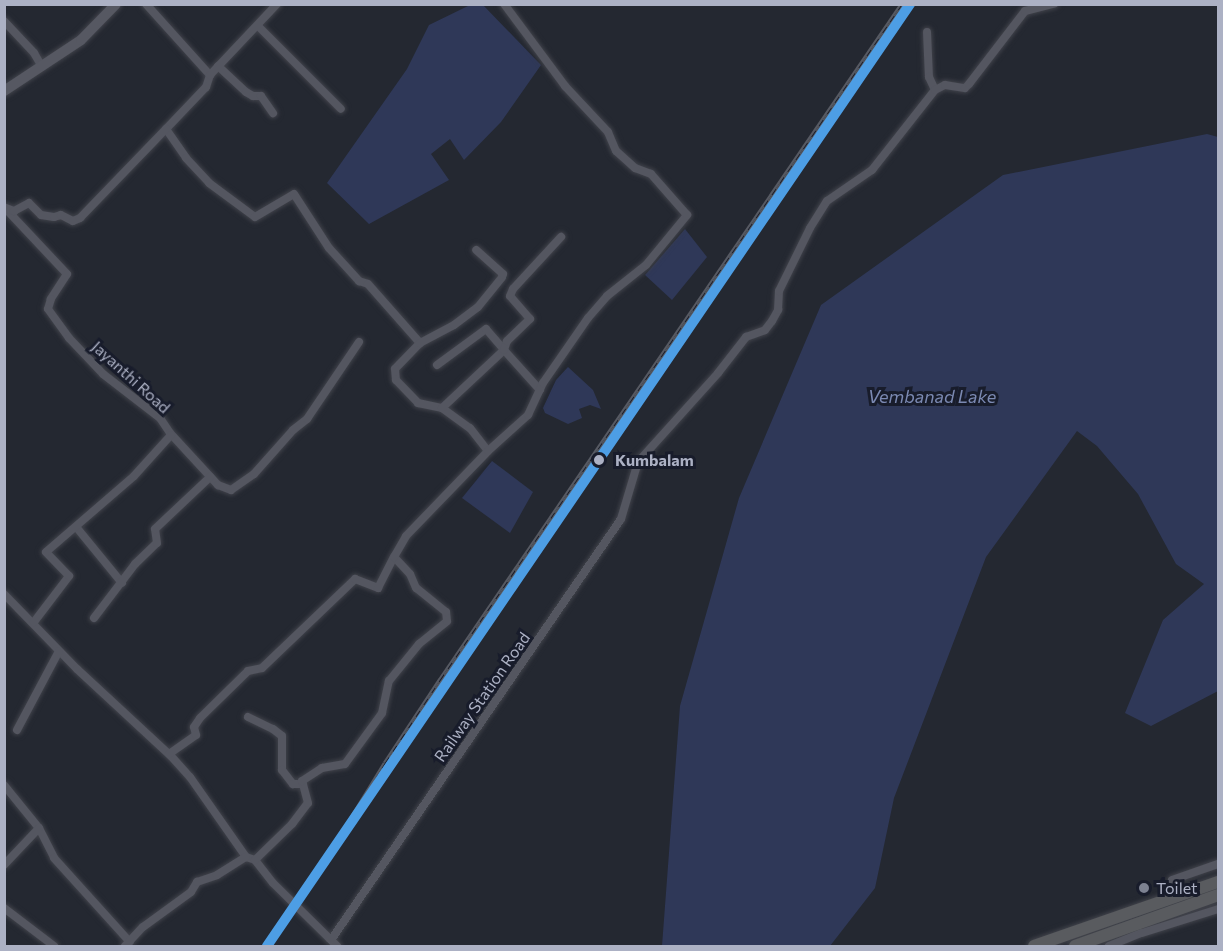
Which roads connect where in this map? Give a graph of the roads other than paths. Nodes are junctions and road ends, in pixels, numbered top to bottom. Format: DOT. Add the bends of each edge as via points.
graph roads {
  1 [pos="116,4"];
  2 [pos="146,4"];
  3 [pos="277,4"];
  4 [pos="504,4"];
  5 [pos="1054,4"];
  6 [pos="105,8"];
  7 [pos="4,21"];
  8 [pos="258,26"];
  9 [pos="927,32"];
  10 [pos="42,66"];
  11 [pos="218,66"];
  12 [pos="210,75"];
  13 [pos="935,90"];
  14 [pos="4,91"];
  15 [pos="341,109"];
  16 [pos="273,113"];
  17 [pos="166,129"];
  18 [pos="5,207"];
  19 [pos="561,237"];
  20 [pos="476,250"];
  21 [pos="359,342"];
  22 [pos="420,343"];
  23 [pos="504,350"];
  24 [pos="436,365"];
  25 [pos="540,390"];
  26 [pos="442,408"];
  27 [pos="171,435"];
  28 [pos="488,451"];
  29 [pos="210,477"];
  30 [pos="77,528"];
  31 [pos="394,557"];
  32 [pos="122,583"];
  33 [pos="4,594"];
  34 [pos="94,618"];
  35 [pos="34,622"];
  36 [pos="59,651"];
  37 [pos="248,717"];
  38 [pos="17,730"];
  39 [pos="169,754"];
  40 [pos="303,784"];
  41 [pos="4,785"];
  42 [pos="39,828"];
  43 [pos="246,857"];
  44 [pos="255,860"];
  45 [pos="1218,864"];
  46 [pos="4,865"];
  47 [pos="1172,880"];
  48 [pos="1218,882"];
  49 [pos="1218,896"];
  50 [pos="4,908"];
  51 [pos="1218,909"];
  52 [pos="334,943"];
  53 [pos="127,944"];
  54 [pos="54,946"];
  55 [pos="1034,946"];
  56 [pos="1075,946"];
  57 [pos="1109,946"];
  1 -- 6 [label="main road"];
  2 -- 12 [label="street"];
  3 -- 8 [label="street"];
  4 -- 25 [label="street" via="565,86 608,132 616,151 635,168 651,174 687,215 646,265 607,296 588,318"];
  5 -- 13 [label="street" via="1025,11 965,88 945,85"];
  6 -- 10 [label="main road" via="81,40"];
  7 -- 10 [label="street"];
  8 -- 11 [label="street"];
  8 -- 15 [label="street"];
  9 -- 13 [label="street" via="929,77"];
  10 -- 14 [label="main road"];
  11 -- 12 [label="street"];
  11 -- 16 [label="street" via="246,92 261,96"];
  12 -- 17 [label="street" via="206,87"];
  13 -- 52 [label="street, Railway Station Road" via="872,170 827,201 779,291 778,310 765,330 746,337 638,462 621,519"];
  17 -- 18 [label="street" via="80,218 73,221 61,215 41,215 29,202 14,211"];
  17 -- 22 [label="street" via="209,183 255,217 294,194 329,248 359,281 368,284"];
  18 -- 27 [label="street, Jayanthi Road" via="67,274 48,309 69,338 103,374 160,418"];
  19 -- 23 [label="street" via="513,289 510,296 530,319 507,340"];
  20 -- 22 [label="street" via="502,277 478,307"];
  21 -- 29 [label="street, Jayanthi Road" via="307,419 254,474 231,490"];
  22 -- 26 [label="street" via="395,369 396,380 417,403"];
  23 -- 24 [label="street" via="486,329"];
  23 -- 25 [label="street"];
  23 -- 26 [label="street"];
  25 -- 28 [label="street" via="528,415"];
  26 -- 28 [label="street" via="470,429"];
  27 -- 29 [label="street, Jayanthi Road"];
  27 -- 30 [label="street" via="134,476"];
  28 -- 31 [label="street" via="406,536"];
  29 -- 32 [label="street" via="155,529 157,543"];
  30 -- 32 [label="street"];
  30 -- 35 [label="street" via="46,552 69,576"];
  31 -- 39 [label="street" via="378,588 355,579 262,668 248,671 200,718 194,727 196,735"];
  31 -- 40 [label="street" via="410,574 416,588 446,612 447,621 419,644 389,681 382,713 345,764 322,768"];
  32 -- 34 [label="street"];
  33 -- 35 [label="street"];
  35 -- 36 [label="street"];
  36 -- 38 [label="street"];
  36 -- 39 [label="street"];
  37 -- 40 [label="street" via="282,736 282,771 293,784"];
  39 -- 43 [label="street" via="190,777"];
  40 -- 44 [label="street" via="308,802"];
  41 -- 42 [label="street"];
  42 -- 46 [label="street"];
  42 -- 53 [label="street" via="54,858"];
  43 -- 44 [label="street"];
  43 -- 53 [label="street" via="218,875 197,882 191,892 143,927"];
  44 -- 52 [label="street"];
  45 -- 47 [label="street"];
  48 -- 55 [label="highway"];
  49 -- 56 [label="highway"];
  50 -- 54 [label="street"];
  51 -- 57 [label="street"];
}
